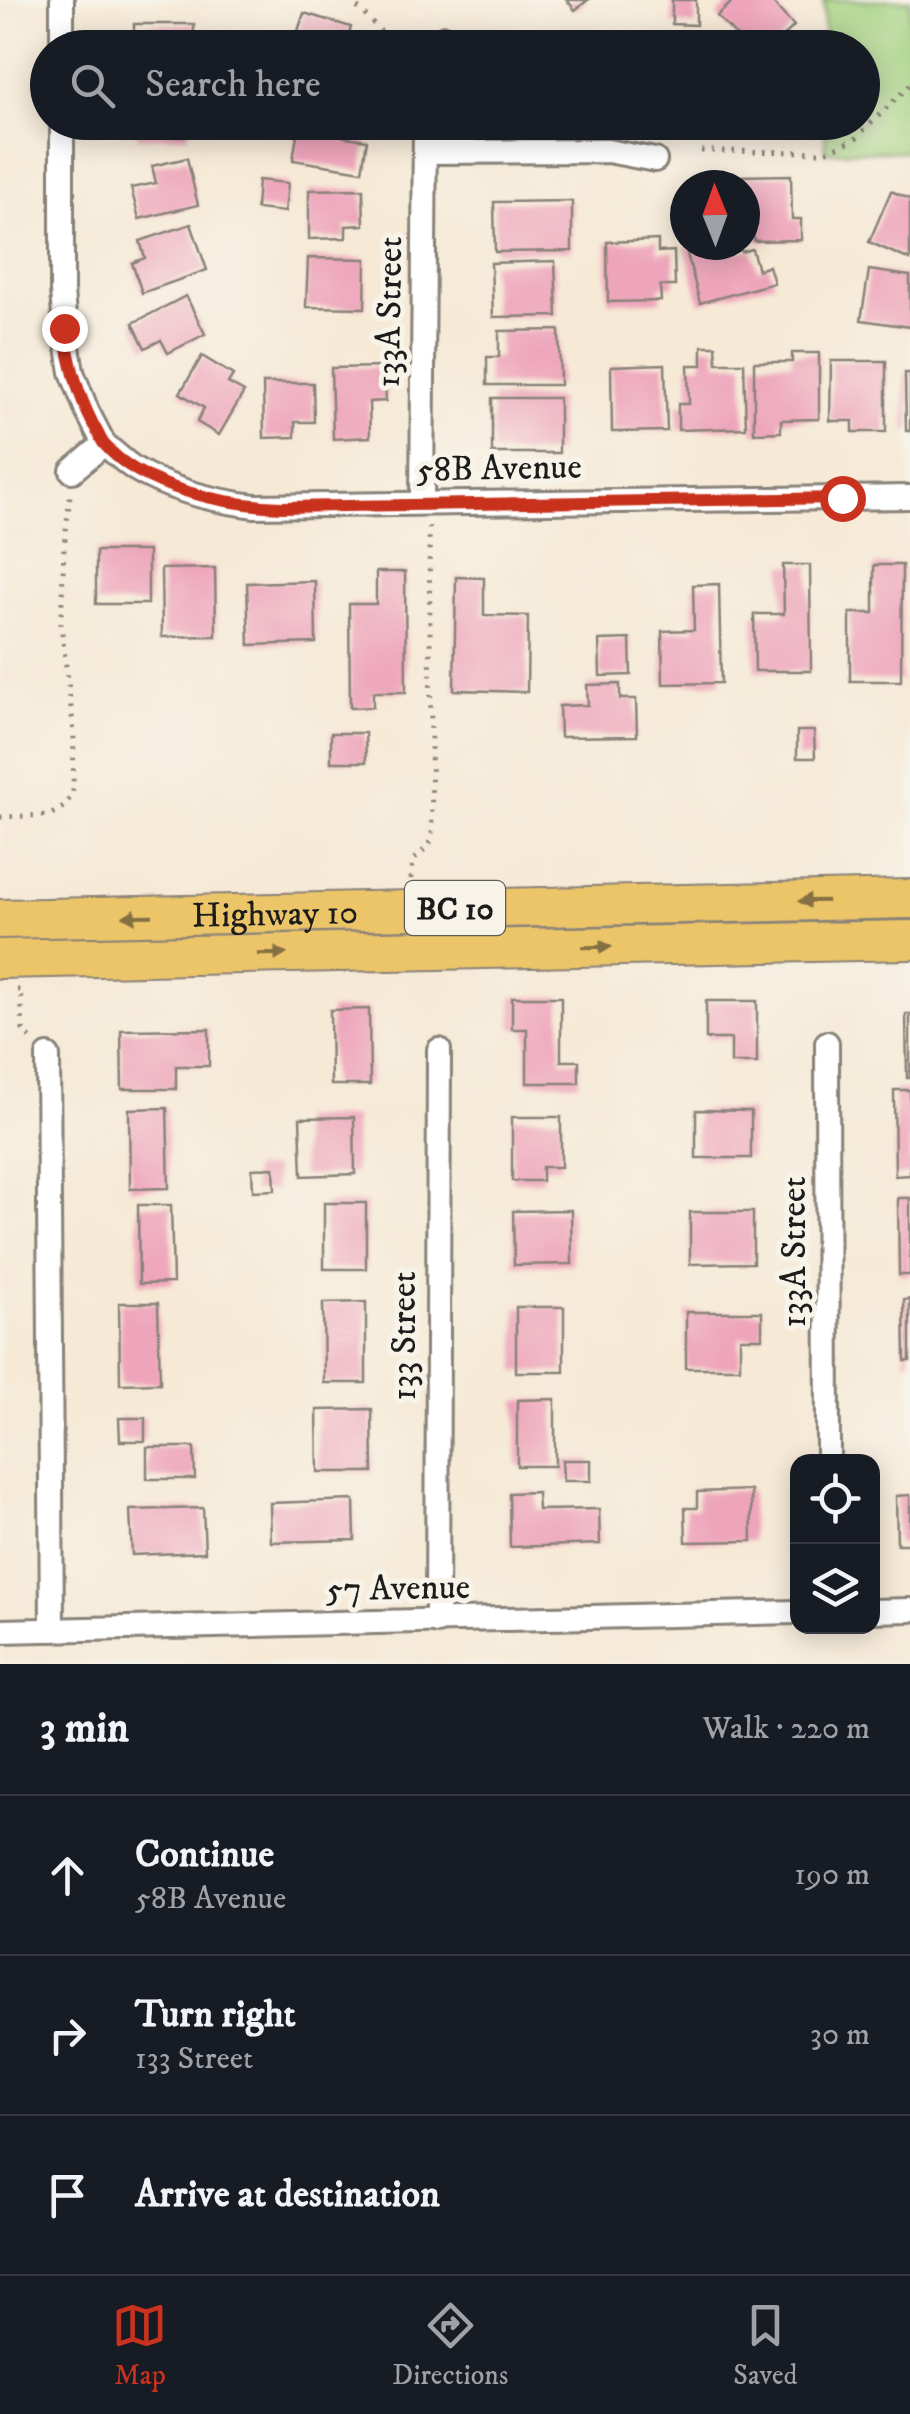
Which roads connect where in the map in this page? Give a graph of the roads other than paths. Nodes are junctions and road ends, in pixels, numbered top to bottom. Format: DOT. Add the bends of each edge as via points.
graph roads {
  1 [pos="62,0"];
  2 [pos="62,30"];
  3 [pos="62,140"];
  4 [pos="425,140"];
  5 [pos="425,152"];
  6 [pos="656,160"];
  7 [pos="104,444"];
  8 [pos="72,471"];
  9 [pos="910,497"];
  10 [pos="425,511"];
  11 [pos="910,899"];
  12 [pos="0,919"];
  13 [pos="910,940"];
  14 [pos="0,959"];
  15 [pos="827,1042"];
  16 [pos="40,1048"];
  17 [pos="439,1050"];
  18 [pos="828,1454"];
  19 [pos="910,1610"];
  20 [pos="880,1611"];
  21 [pos="790,1612"];
  22 [pos="437,1622"];
  23 [pos="52,1630"];
  24 [pos="0,1631"];
  1 -- 2 [label="street"];
  3 -- 7 [label="street" via="64,328 72,372"];
  4 -- 5 [label="street, 133A Street"];
  5 -- 6 [label="street" via="608,151"];
  5 -- 10 [label="street, 133A Street"];
  7 -- 8 [label="street"];
  7 -- 10 [label="street, 58B Avenue" via="168,485 232,503"];
  9 -- 10 [label="street, 58B Avenue"];
  11 -- 12 [label="highway, Highway 10 / BC 10, one-way"];
  14 -- 13 [label="highway, Highway 10 / BC 10, one-way"];
  15 -- 18 [label="street, 133A Street"];
  16 -- 23 [label="street"];
  17 -- 22 [label="street, 133 Street"];
  19 -- 20 [label="street"];
  21 -- 22 [label="street, 57 Avenue"];
  22 -- 23 [label="street, 57 Avenue"];
  23 -- 24 [label="street, 57 Avenue"];
}
